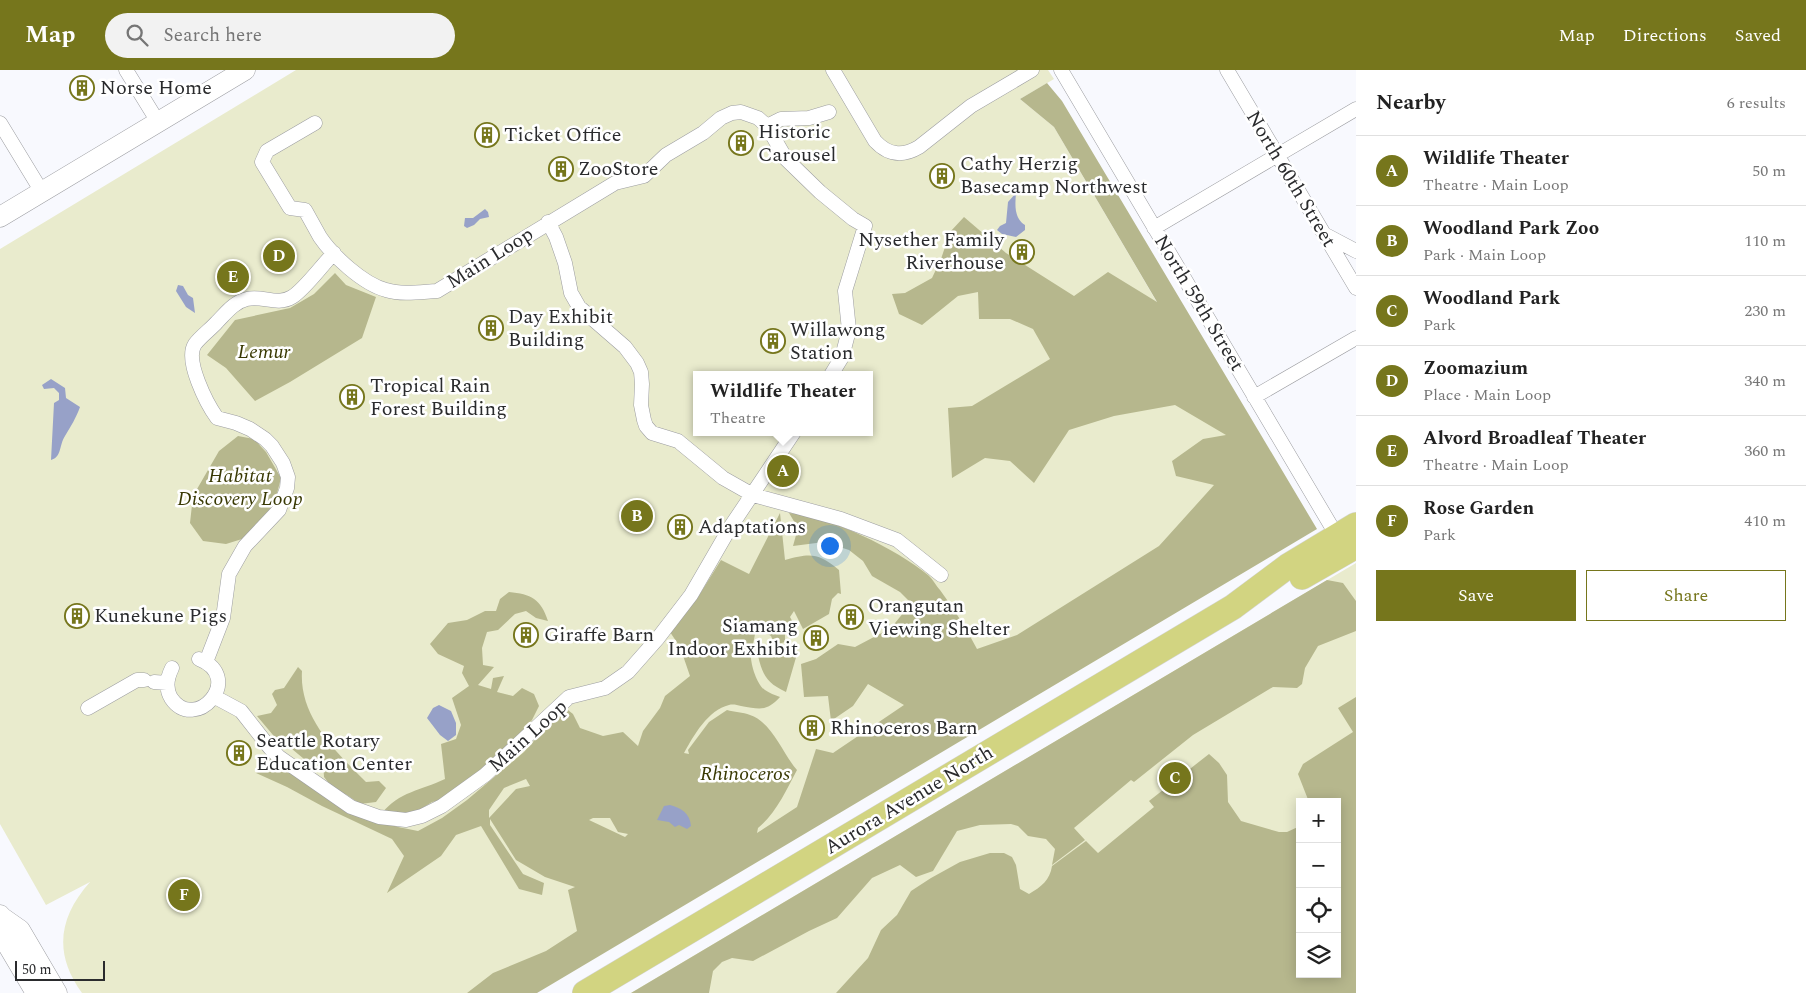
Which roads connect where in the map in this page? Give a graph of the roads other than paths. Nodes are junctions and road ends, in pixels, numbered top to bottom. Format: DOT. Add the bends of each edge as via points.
graph roads {
  1 [pos="126,70"];
  2 [pos="245,70"];
  3 [pos="833,70"];
  4 [pos="1032,70"];
  5 [pos="1061,70"];
  6 [pos="1226,70"];
  7 [pos="1356,108"];
  8 [pos="829,112"];
  9 [pos="158,122"];
  10 [pos="0,123"];
  11 [pos="315,123"];
  12 [pos="767,126"];
  13 [pos="1277,155"];
  14 [pos="42,192"];
  15 [pos="0,217"];
  16 [pos="548,222"];
  17 [pos="1154,228"];
  18 [pos="1324,234"];
  19 [pos="1356,251"];
  20 [pos="334,253"];
  21 [pos="1356,288"];
  22 [pos="1356,338"];
  23 [pos="833,371"];
  24 [pos="1254,398"];
  25 [pos="791,436"];
  26 [pos="753,495"];
  27 [pos="1350,536"];
  28 [pos="941,576"];
  29 [pos="172,668"];
  30 [pos="155,682"];
  31 [pos="215,697"];
  32 [pos="88,708"];
  33 [pos="0,916"];
  34 [pos="36,993"];
  35 [pos="57,993"];
  36 [pos="585,993"];
  1 -- 9 [label="street"];
  2 -- 9 [label="street"];
  3 -- 4 [label="street" via="881,148 900,154 918,148 971,106"];
  5 -- 17 [label="street, North 59th Street"];
  6 -- 13 [label="street, North 60th Street"];
  7 -- 13 [label="street"];
  8 -- 12 [label="street" via="809,118 781,119"];
  9 -- 14 [label="street"];
  10 -- 14 [label="street"];
  11 -- 20 [label="street, Main Loop" via="267,151 262,162 290,208 305,210"];
  12 -- 16 [label="street, Main Loop" via="748,114 736,112 726,115 666,155 644,176 615,183"];
  12 -- 23 [label="street, Main Loop" via="786,159 820,192 865,226 845,292 849,330 846,344"];
  13 -- 17 [label="street"];
  13 -- 18 [label="street, North 60th Street"];
  14 -- 15 [label="street"];
  16 -- 20 [label="street, Main Loop" via="437,291 387,291 365,280"];
  16 -- 26 [label="street" via="565,263 571,293 579,307 625,347 637,362 641,378 641,405 649,430 678,442 723,478"];
  17 -- 24 [label="street, North 59th Street"];
  18 -- 19 [label="street"];
  18 -- 21 [label="street, North 60th Street"];
  20 -- 31 [label="street" via="291,297 281,301 258,297 242,300 193,348 194,371 217,418 236,422 265,439 283,462 288,477 279,510 245,546 229,574 223,618 202,660 212,667 218,681"];
  22 -- 24 [label="street"];
  24 -- 27 [label="street, North 59th Street"];
  25 -- 26 [label="street, Main Loop"];
  26 -- 28 [label="street" via="841,519 897,540"];
  26 -- 31 [label="street, Main Loop" via="686,603 628,672 605,688 569,697 485,775 442,806 422,816 399,820 351,807 279,757 241,711"];
  27 -- 36 [label="highway, Aurora Avenue North" via="1279,589 1233,607"];
  29 -- 30 [label="street"];
  30 -- 31 [label="street" via="178,705 194,710 202,708"];
  30 -- 32 [label="street" via="137,680"];
  33 -- 34 [label="street" via="4,940"];
  33 -- 35 [label="street" via="20,930"];
}
